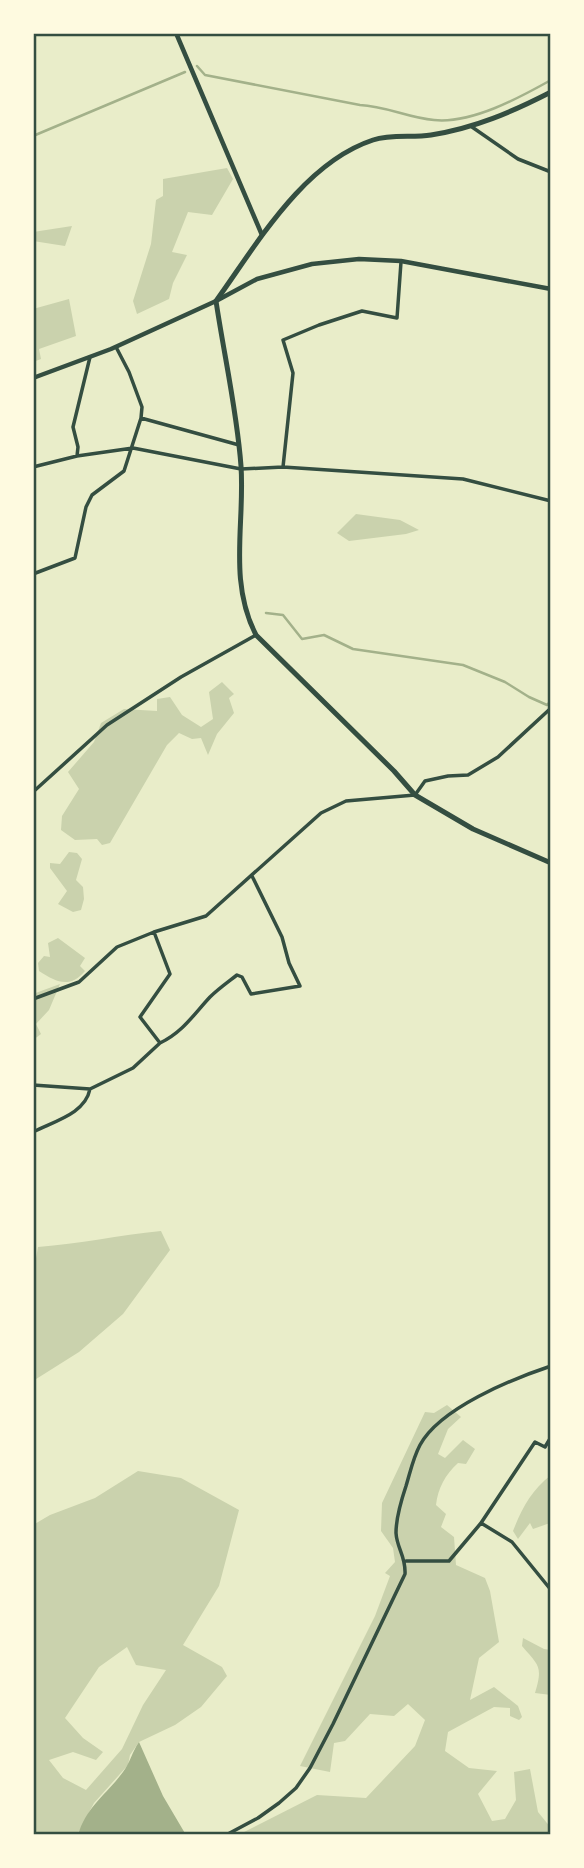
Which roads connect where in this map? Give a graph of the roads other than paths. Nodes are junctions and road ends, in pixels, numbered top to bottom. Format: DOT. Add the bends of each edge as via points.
graph roads {
  1 [pos="176,33"];
  2 [pos="551,92"];
  3 [pos="472,127"];
  4 [pos="551,172"];
  5 [pos="262,236"];
  6 [pos="401,261"];
  7 [pos="551,289"];
  8 [pos="216,301"];
  9 [pos="116,346"];
  10 [pos="90,357"];
  11 [pos="33,378"];
  12 [pos="141,418"];
  13 [pos="239,445"];
  14 [pos="133,448"];
  15 [pos="77,456"];
  16 [pos="33,467"];
  17 [pos="283,467"];
  18 [pos="241,469"];
  19 [pos="551,500"];
  20 [pos="33,573"];
  21 [pos="256,635"];
  22 [pos="551,708"];
  23 [pos="33,792"];
  24 [pos="415,795"];
  25 [pos="551,863"];
  26 [pos="253,876"];
  27 [pos="154,932"];
  28 [pos="33,999"];
  29 [pos="160,1043"];
  30 [pos="33,1085"];
  31 [pos="90,1089"];
  32 [pos="33,1132"];
  33 [pos="551,1366"];
  34 [pos="551,1437"];
  35 [pos="481,1523"];
  36 [pos="406,1561"];
  37 [pos="551,1590"];
  38 [pos="226,1835"];
  1 -- 5 [label="street"];
  2 -- 3 [label="main road"];
  3 -- 4 [label="street" via="518,159"];
  3 -- 5 [label="main road" via="374,140 339,156 306,182"];
  5 -- 8 [label="main road"];
  6 -- 7 [label="street"];
  6 -- 8 [label="street" via="312,264 257,279"];
  6 -- 17 [label="street" via="397,318 362,311 283,340 293,373"];
  8 -- 9 [label="street"];
  8 -- 13 [label="main road"];
  9 -- 10 [label="street"];
  9 -- 12 [label="street" via="142,407"];
  10 -- 11 [label="street"];
  10 -- 15 [label="street" via="73,427"];
  12 -- 13 [label="street"];
  12 -- 14 [label="street"];
  13 -- 18 [label="main road"];
  14 -- 15 [label="street"];
  14 -- 18 [label="street"];
  14 -- 20 [label="street" via="124,471 92,495 75,558"];
  15 -- 16 [label="street"];
  17 -- 18 [label="street"];
  17 -- 19 [label="street" via="463,479"];
  18 -- 21 [label="main road" via="239,575 246,616"];
  21 -- 23 [label="street" via="107,725"];
  21 -- 24 [label="main road"];
  22 -- 24 [label="street" via="498,757 468,775 425,781"];
  24 -- 25 [label="main road" via="473,829"];
  24 -- 26 [label="street" via="346,802 321,813"];
  26 -- 27 [label="street" via="206,916"];
  26 -- 29 [label="street" via="300,986 251,994 237,975 173,1037"];
  27 -- 28 [label="street" via="117,947 79,982"];
  27 -- 29 [label="street" via="170,974 140,1017"];
  29 -- 31 [label="street" via="133,1068"];
  30 -- 31 [label="street"];
  31 -- 32 [label="street" via="83,1107"];
  33 -- 36 [label="street" via="500,1385 454,1412 420,1445 402,1498 396,1536"];
  34 -- 35 [label="street" via="545,1447 535,1442"];
  35 -- 36 [label="street" via="449,1561"];
  35 -- 37 [label="street" via="512,1542"];
  36 -- 38 [label="street" via="405,1574 310,1768 279,1803"];
}
